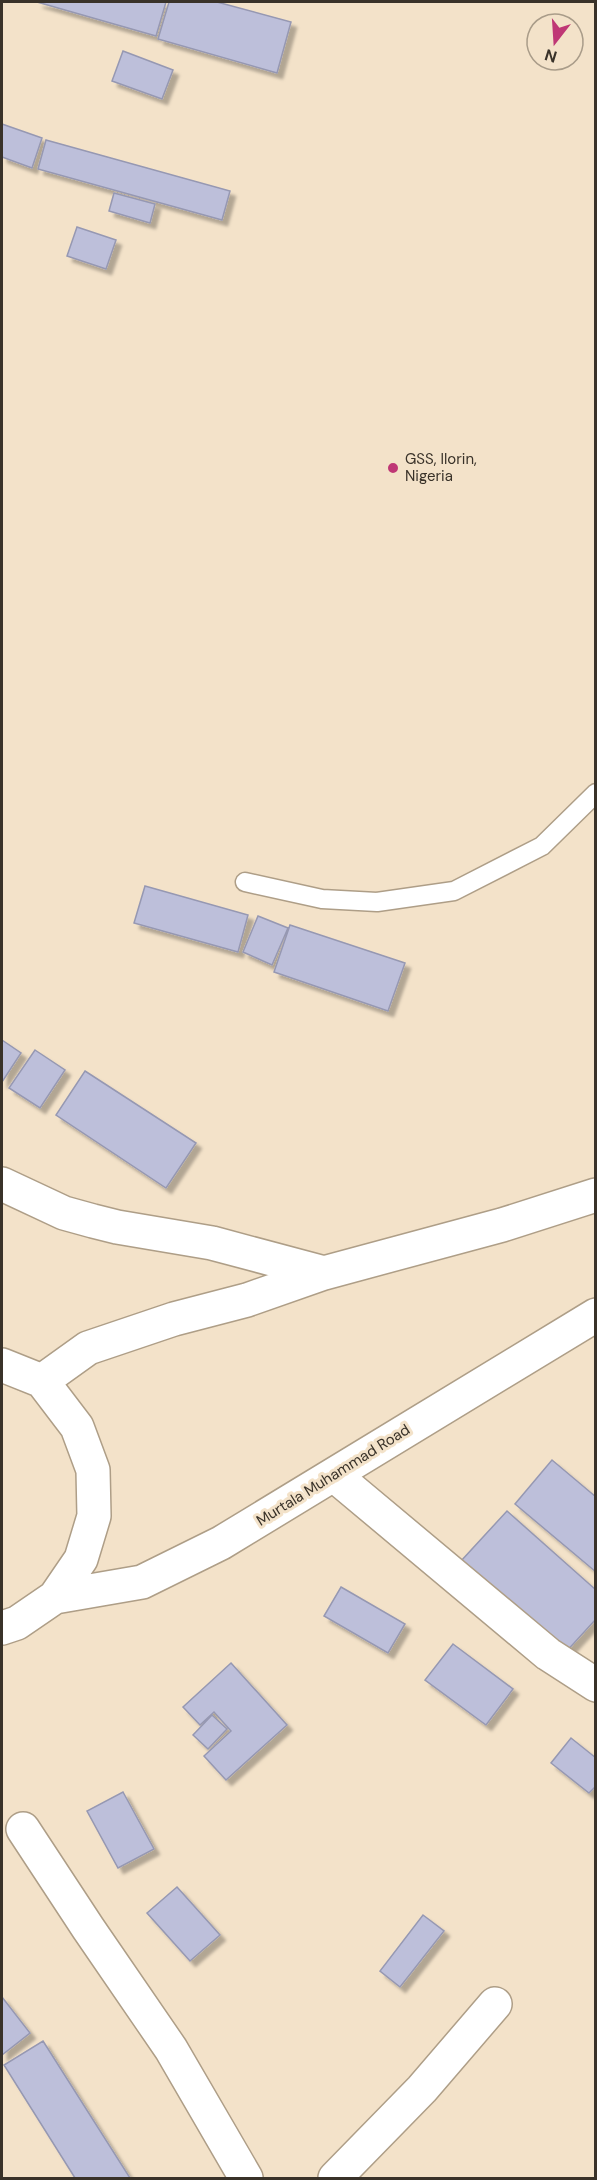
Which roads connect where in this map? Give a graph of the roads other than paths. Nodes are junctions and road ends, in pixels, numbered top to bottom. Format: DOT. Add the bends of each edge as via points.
graph roads {
  1 [pos="596,793"];
  2 [pos="245,882"];
  3 [pos="2,1184"];
  4 [pos="596,1195"];
  5 [pos="324,1273"];
  6 [pos="596,1315"];
  7 [pos="2,1365"];
  8 [pos="42,1381"];
  9 [pos="334,1475"];
  10 [pos="55,1597"];
  11 [pos="2,1628"];
  12 [pos="596,1685"];
  13 [pos="23,1829"];
  14 [pos="495,2004"];
  15 [pos="246,2178"];
  16 [pos="335,2178"];
  1 -- 2 [label="lane" via="542,846 454,891 377,903 322,899"];
  3 -- 5 [label="main road" via="64,1213 117,1227 212,1243"];
  4 -- 5 [label="main road"];
  5 -- 8 [label="main road" via="88,1348"];
  6 -- 9 [label="main road, Murtala Muhammad Road"];
  7 -- 8 [label="main road"];
  8 -- 10 [label="main road" via="77,1427 93,1470 94,1516 81,1559"];
  9 -- 10 [label="main road, Murtala Muhammad Road" via="221,1543 142,1582"];
  9 -- 12 [label="main road" via="548,1654"];
  10 -- 11 [label="main road" via="17,1623"];
  13 -- 15 [label="main road" via="171,2049"];
  14 -- 16 [label="main road" via="422,2089"];
}
